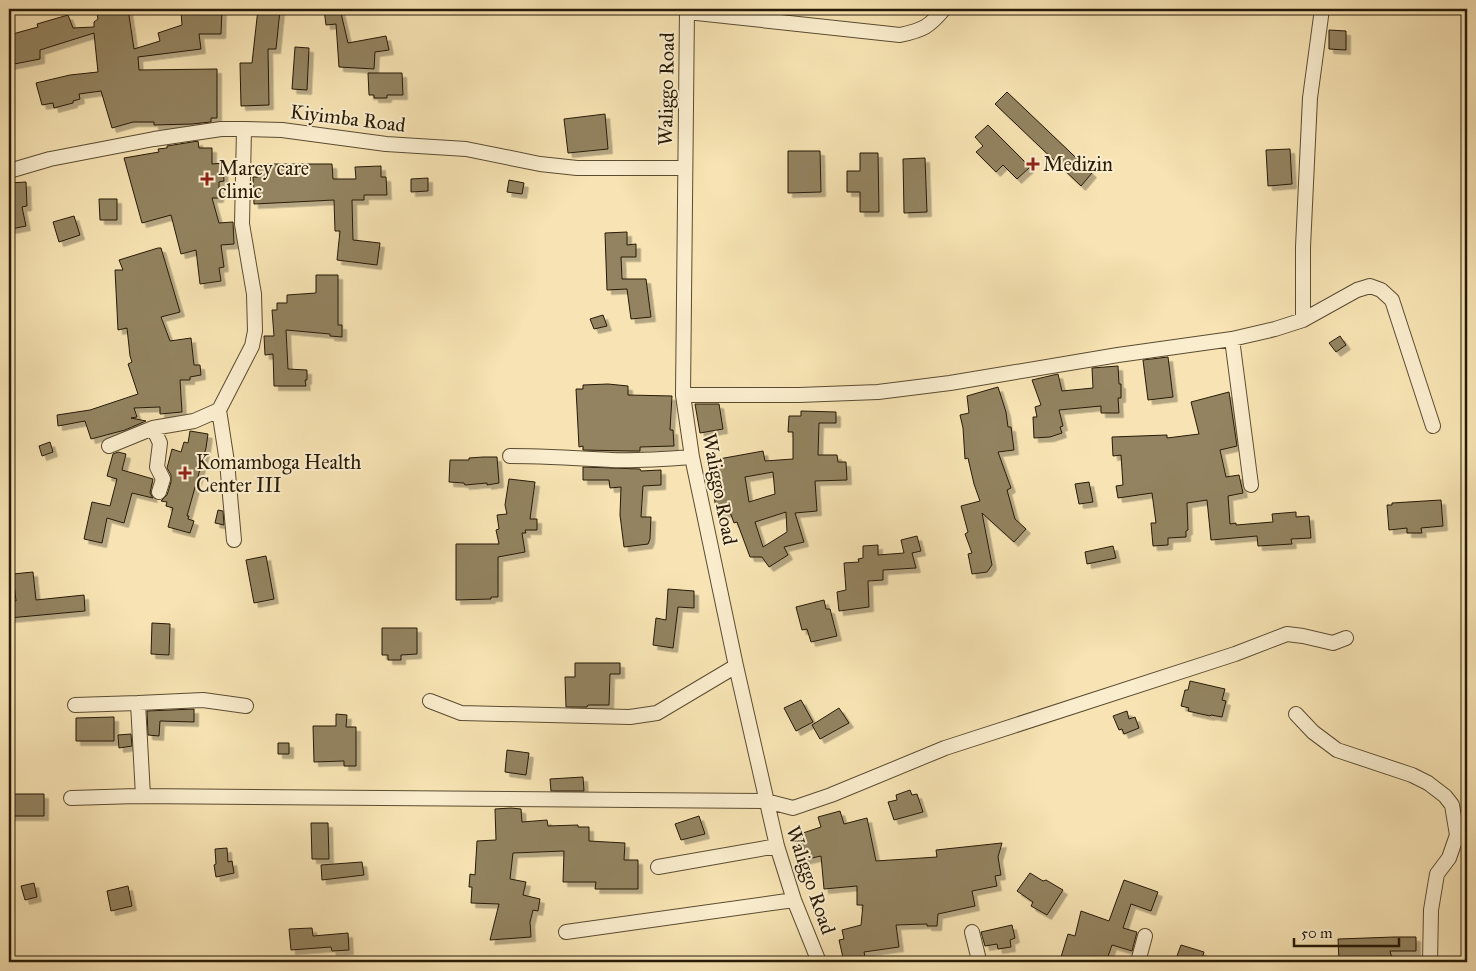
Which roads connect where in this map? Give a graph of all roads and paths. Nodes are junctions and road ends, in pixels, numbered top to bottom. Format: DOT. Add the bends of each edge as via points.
graph roads {
  1 [pos="944,9"];
  2 [pos="1322,9"];
  3 [pos="687,11"];
  4 [pos="244,129"];
  5 [pos="685,168"];
  6 [pos="9,171"];
  7 [pos="1303,320"];
  8 [pos="1232,339"];
  9 [pos="683,395"];
  10 [pos="219,410"];
  11 [pos="1433,426"];
  12 [pos="153,428"];
  13 [pos="109,446"];
  14 [pos="510,456"];
  15 [pos="692,457"];
  16 [pos="1250,485"];
  17 [pos="159,492"];
  18 [pos="234,540"];
  19 [pos="1346,638"];
  20 [pos="736,666"];
  21 [pos="430,701"];
  22 [pos="138,702"];
  23 [pos="75,705"];
  24 [pos="246,706"];
  25 [pos="1296,714"];
  26 [pos="143,796"];
  27 [pos="71,798"];
  28 [pos="766,802"];
  29 [pos="777,846"];
  30 [pos="658,867"];
  31 [pos="794,900"];
  32 [pos="566,932"];
  33 [pos="972,932"];
  34 [pos="1145,936"];
  35 [pos="819,962"];
  36 [pos="975,962"];
  37 [pos="1138,962"];
  38 [pos="1430,962"];
  1 -- 3 [label="street" via="922,30 900,35"];
  2 -- 7 [label="street" via="1310,98"];
  3 -- 5 [label="street, Waliggo Road"];
  4 -- 5 [label="street, Kiyimba Road" via="466,149 577,168"];
  4 -- 6 [label="street, Kiyimba Road" via="154,138 50,159"];
  4 -- 10 [label="street" via="242,224 254,294 255,331 252,346"];
  5 -- 9 [label="street, Waliggo Road"];
  7 -- 8 [label="street"];
  7 -- 11 [label="street" via="1357,290 1370,286 1381,290 1392,300"];
  8 -- 9 [label="street" via="878,392 799,396"];
  8 -- 16 [label="street"];
  9 -- 15 [label="street, Waliggo Road"];
  10 -- 12 [label="street" via="194,421"];
  10 -- 18 [label="street"];
  12 -- 13 [label="street"];
  12 -- 17 [label="street" via="160,443 157,467 163,478"];
  14 -- 15 [label="street" via="612,460"];
  15 -- 20 [label="street, Waliggo Road"];
  19 -- 28 [label="street" via="1333,643 1287,634 1235,654 945,748 831,796 793,808"];
  20 -- 21 [label="street" via="657,713 630,717 461,713"];
  20 -- 28 [label="street, Waliggo Road"];
  22 -- 23 [label="street"];
  22 -- 24 [label="street" via="203,700"];
  22 -- 26 [label="street"];
  25 -- 38 [label="street" via="1337,750 1428,782 1452,806 1457,835 1449,858 1437,874"];
  26 -- 27 [label="street"];
  26 -- 28 [label="street"];
  28 -- 29 [label="street, Waliggo Road"];
  29 -- 30 [label="street"];
  29 -- 31 [label="street, Waliggo Road"];
  31 -- 32 [label="street"];
  31 -- 35 [label="street, Waliggo Road"];
  33 -- 36 [label="street" via="978,956"];
  34 -- 37 [label="street"];
}
